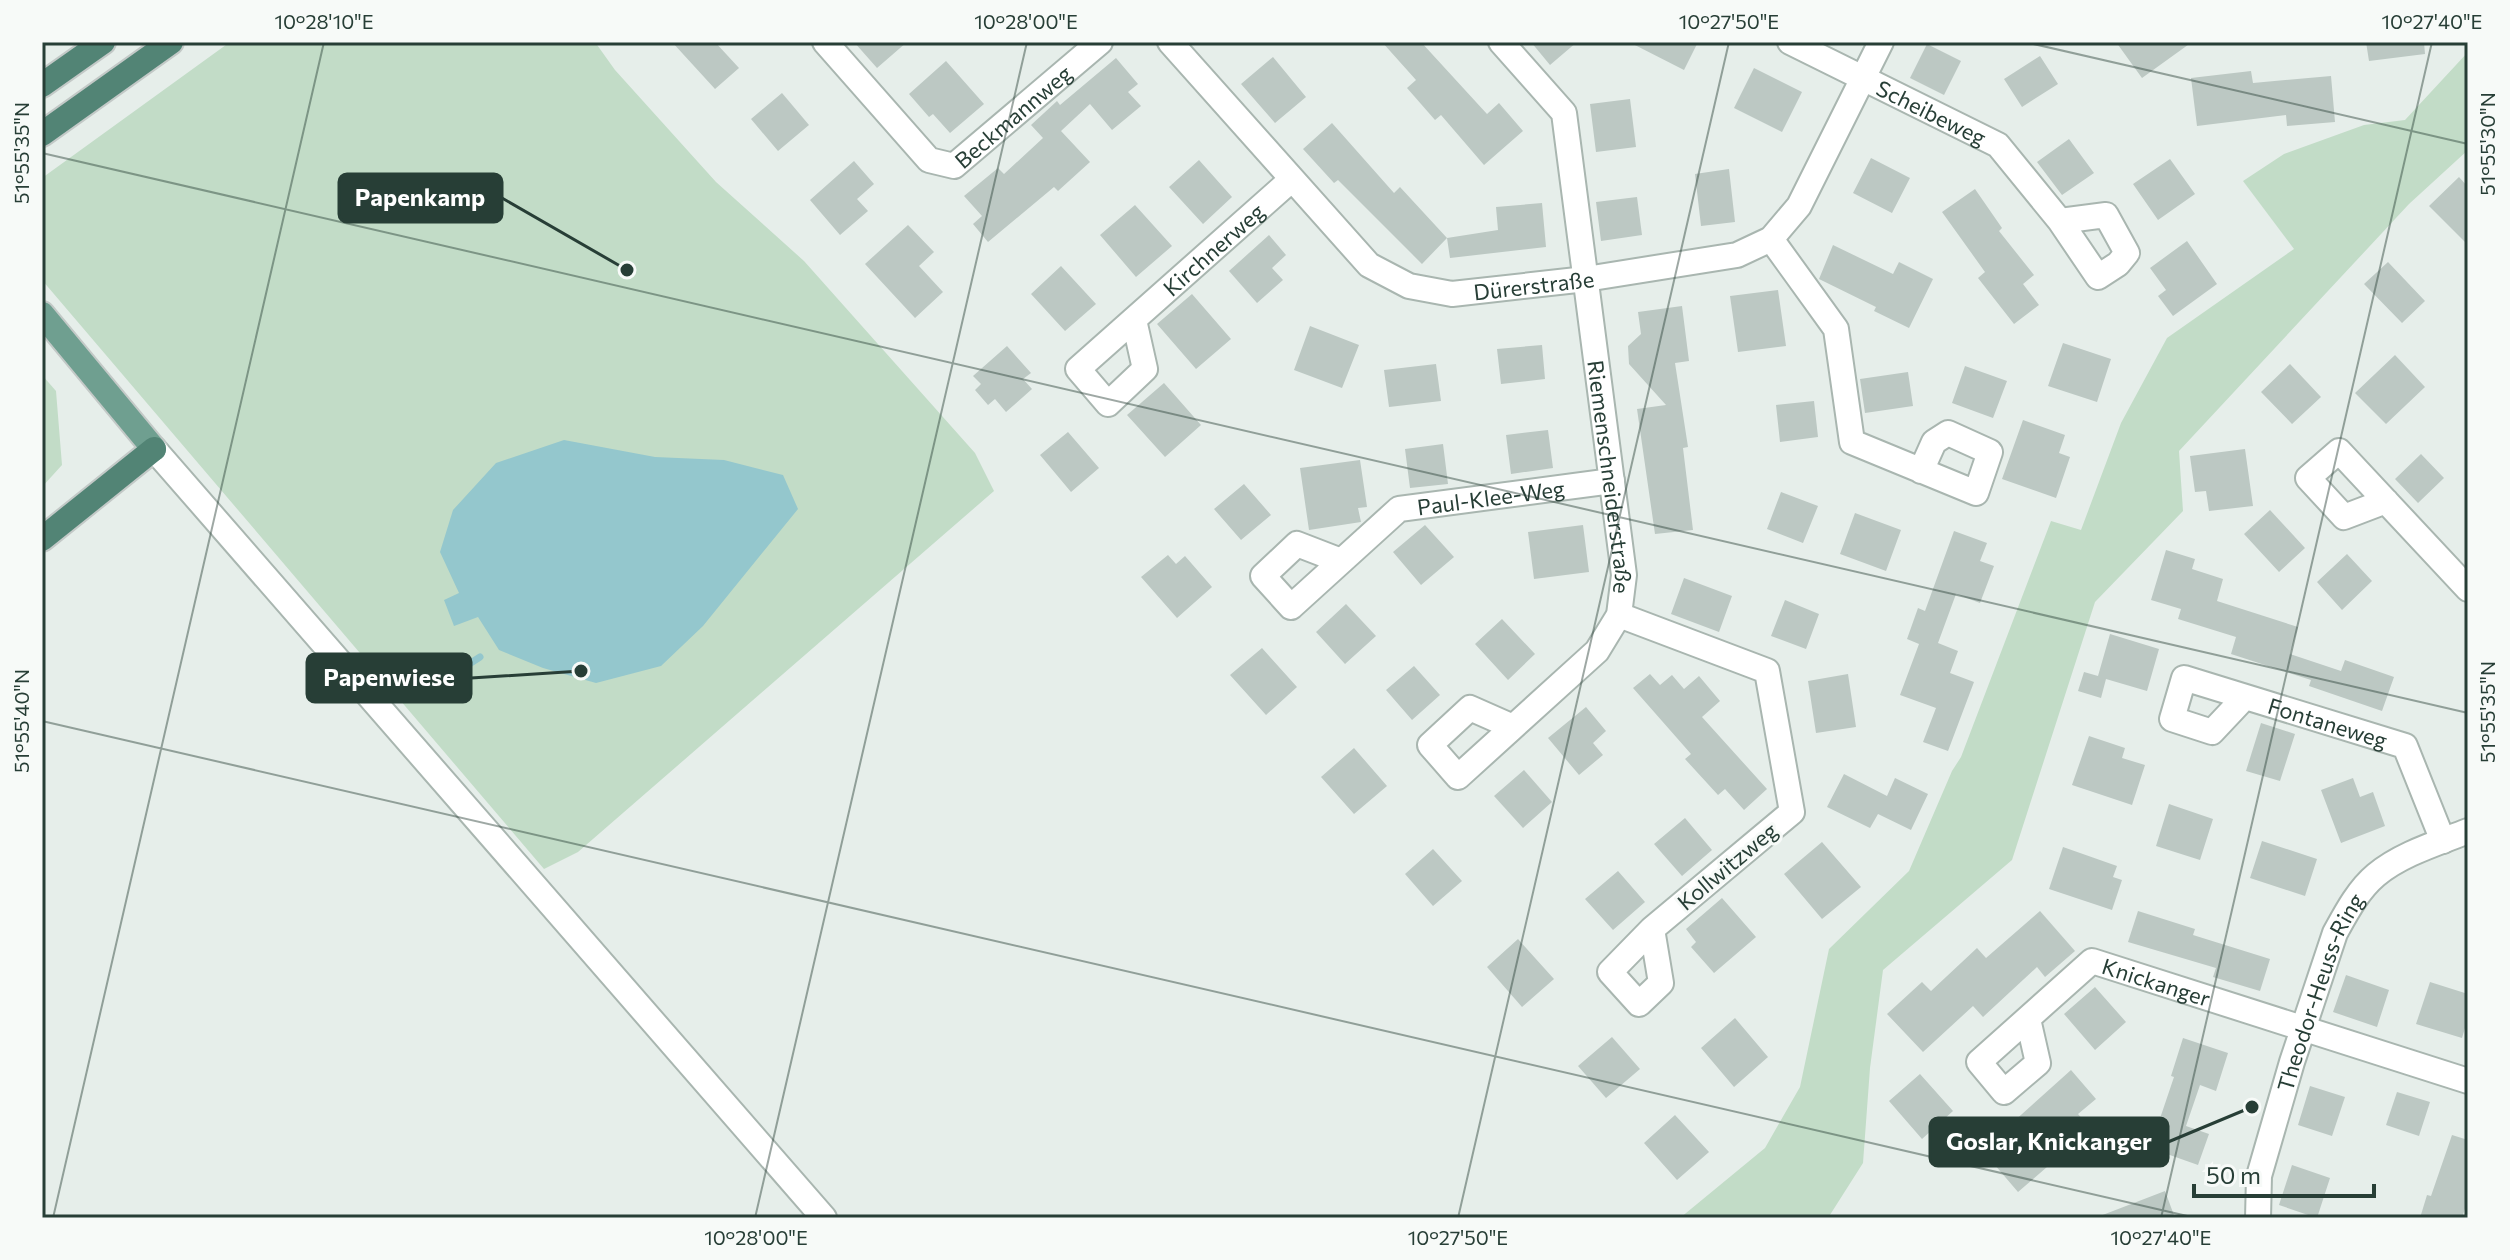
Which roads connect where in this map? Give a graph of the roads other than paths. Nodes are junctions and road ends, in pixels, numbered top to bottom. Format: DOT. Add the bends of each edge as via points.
graph roads {
  1 [pos="103,42"];
  2 [pos="171,42"];
  3 [pos="825,42"];
  4 [pos="1100,42"];
  5 [pos="1170,42"];
  6 [pos="1501,42"];
  7 [pos="1790,42"];
  8 [pos="1881,42"];
  9 [pos="1863,78"];
  10 [pos="42,85"];
  11 [pos="42,134"];
  12 [pos="1291,180"];
  13 [pos="2060,221"];
  14 [pos="1771,239"];
  15 [pos="1586,279"];
  16 [pos="42,314"];
  17 [pos="1134,320"];
  18 [pos="154,449"];
  19 [pos="1921,471"];
  20 [pos="1612,481"];
  21 [pos="2386,501"];
  22 [pos="42,539"];
  23 [pos="1341,561"];
  24 [pos="2468,589"];
  25 [pos="1619,615"];
  26 [pos="2244,698"];
  27 [pos="1513,727"];
  28 [pos="2468,831"];
  29 [pos="2443,841"];
  30 [pos="1652,929"];
  31 [pos="2028,1019"];
  32 [pos="2304,1029"];
  33 [pos="2468,1081"];
  34 [pos="824,1218"];
  35 [pos="2258,1218"];
  1 -- 10 [label="highway"];
  2 -- 11 [label="highway"];
  3 -- 4 [label="street, Beckmannweg" via="929,160 954,166"];
  5 -- 12 [label="street, Dürerstraße"];
  6 -- 15 [label="street, Riemenschneiderstraße" via="1564,113"];
  7 -- 9 [label="street, Scheibeweg"];
  8 -- 9 [label="street, Dürerstraße"];
  9 -- 13 [label="street, Scheibeweg" via="1998,145"];
  9 -- 14 [label="street, Dürerstraße" via="1799,206"];
  12 -- 15 [label="street, Dürerstraße" via="1369,265 1409,286 1452,294"];
  12 -- 17 [label="street, Kirchnerweg"];
  14 -- 15 [label="street, Dürerstraße" via="1737,255"];
  14 -- 19 [label="street" via="1836,329 1852,442"];
  15 -- 20 [label="street, Riemenschneiderstraße"];
  16 -- 18 [label="main road"];
  18 -- 22 [label="highway"];
  18 -- 34 [label="street"];
  20 -- 23 [label="street, Paul-Klee-Weg" via="1399,509"];
  20 -- 25 [label="street, Riemenschneiderstraße" via="1624,575"];
  21 -- 24 [label="street"];
  25 -- 27 [label="street, Riemenschneiderstraße" via="1597,651"];
  25 -- 30 [label="street, Kollwitzweg" via="1767,671 1792,812"];
  26 -- 29 [label="street, Fontaneweg" via="2405,746"];
  28 -- 29 [label="street, Theodor-Heuss-Ring"];
  29 -- 32 [label="street, Theodor-Heuss-Ring" via="2393,864 2362,891 2335,933"];
  31 -- 32 [label="street, Knickanger" via="2092,961"];
  32 -- 33 [label="street"];
  32 -- 35 [label="street, Theodor-Heuss-Ring" via="2259,1176"];
}
